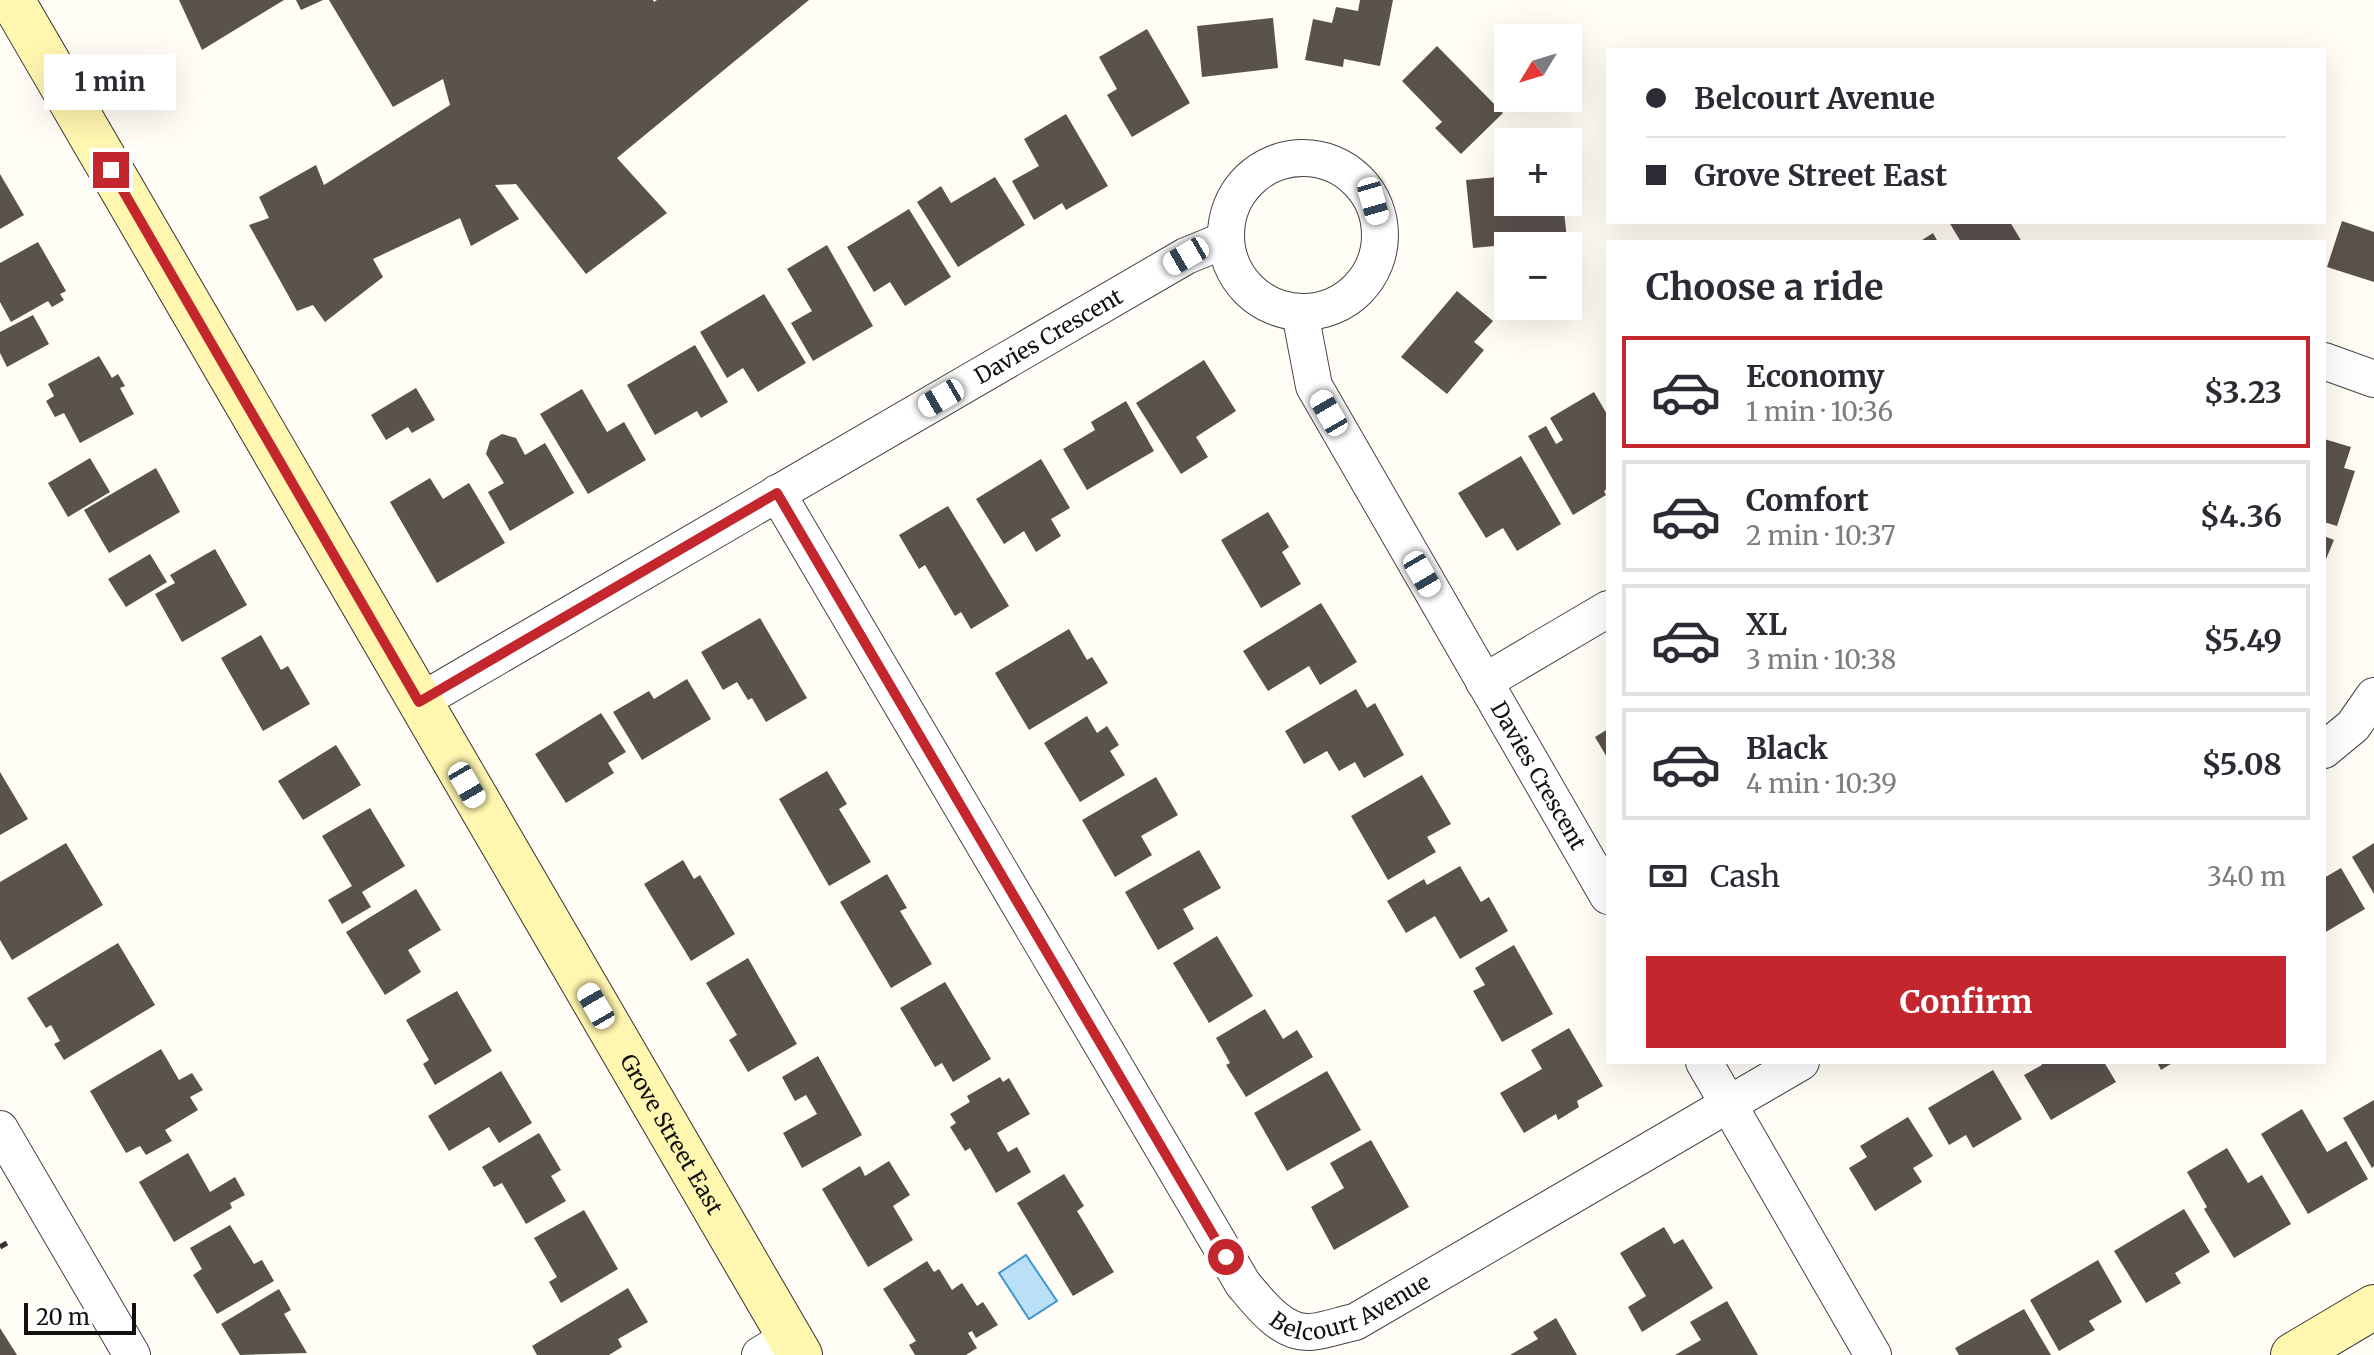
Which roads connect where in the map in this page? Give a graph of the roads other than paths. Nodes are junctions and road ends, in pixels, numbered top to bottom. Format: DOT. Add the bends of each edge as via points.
graph roads {
  1 [pos="12,0"];
  2 [pos="1225,240"];
  3 [pos="1300,313"];
  4 [pos="2326,362"];
  5 [pos="2374,379"];
  6 [pos="777,493"];
  7 [pos="1606,610"];
  8 [pos="1484,682"];
  9 [pos="2374,696"];
  10 [pos="419,702"];
  11 [pos="2326,748"];
  12 [pos="1606,893"];
  13 [pos="1705,1064"];
  14 [pos="1798,1064"];
  15 [pos="1729,1105"];
  16 [pos="0,1129"];
  17 [pos="2374,1307"];
  18 [pos="783,1349"];
  19 [pos="132,1355"];
  20 [pos="1873,1355"];
  21 [pos="2293,1355"];
  1 -- 10 [label="street, Grove Street East"];
  2 -- 3 [label="street" via="1241,282 1257,298"];
  2 -- 3 [label="street" via="1228,213 1239,190 1259,171 1283,160 1309,157 1335,164 1358,180 1377,214 1379,254 1368,278 1350,298 1326,310"];
  2 -- 6 [label="street, Davies Crescent" via="1186,256"];
  3 -- 8 [label="street, Davies Crescent" via="1314,386"];
  4 -- 5 [label="street"];
  6 -- 10 [label="street, Davies Crescent"];
  6 -- 15 [label="street, Belcourt Avenue" via="1243,1284 1286,1326 1306,1332 1355,1322"];
  7 -- 8 [label="street"];
  8 -- 12 [label="street, Davies Crescent"];
  9 -- 11 [label="street" via="2353,726"];
  10 -- 18 [label="street, Grove Street East"];
  13 -- 15 [label="street"];
  14 -- 15 [label="street, Belcourt Avenue"];
  15 -- 20 [label="street"];
  16 -- 19 [label="street"];
  17 -- 21 [label="street"];
}
